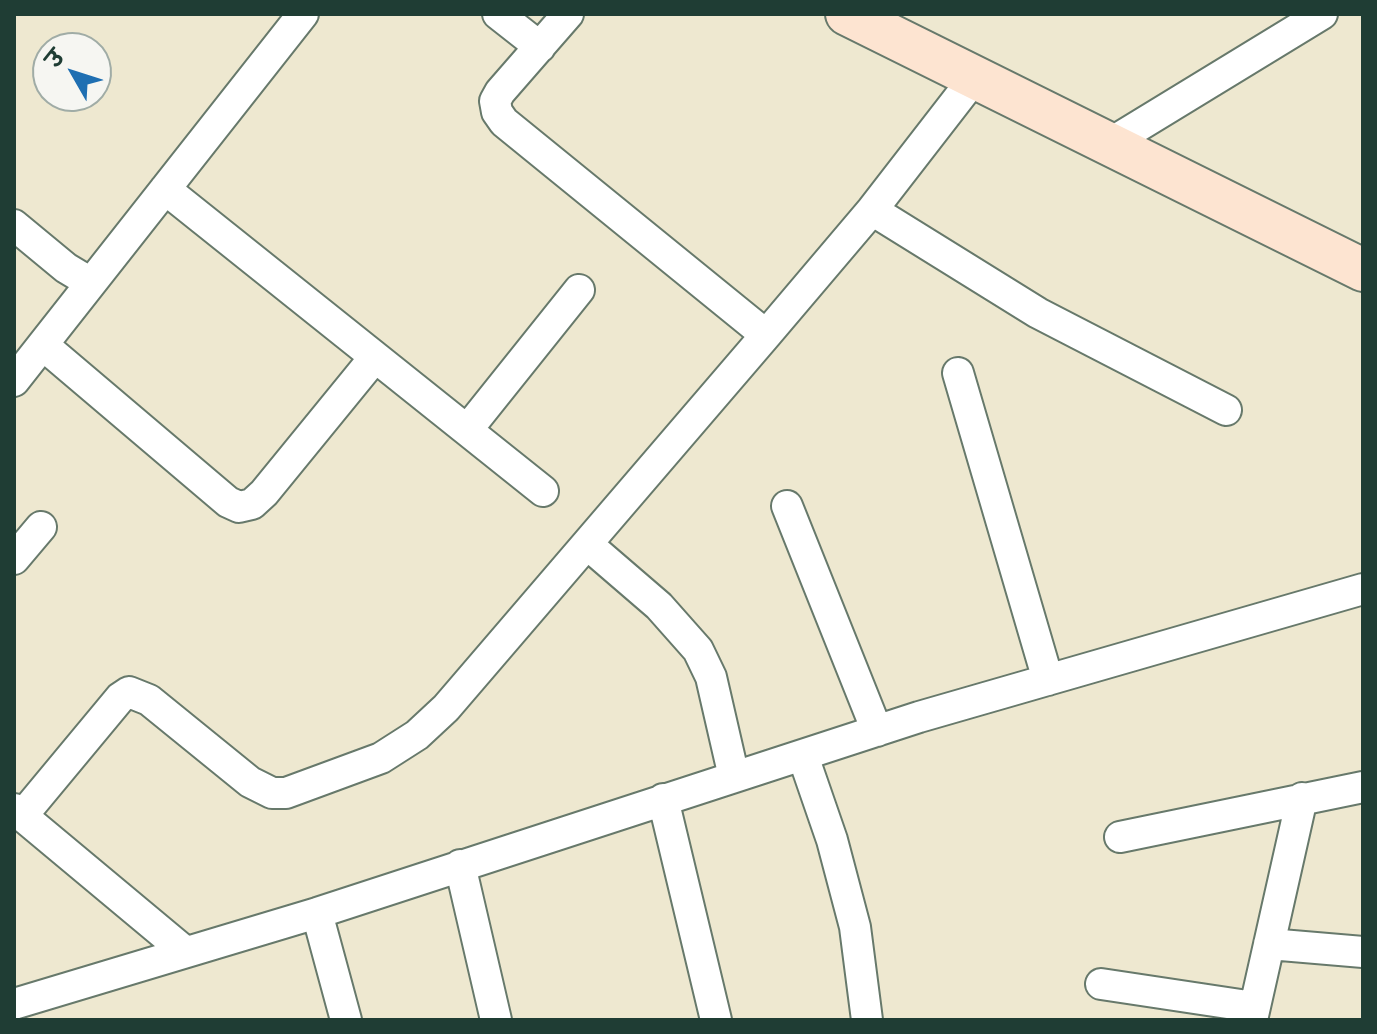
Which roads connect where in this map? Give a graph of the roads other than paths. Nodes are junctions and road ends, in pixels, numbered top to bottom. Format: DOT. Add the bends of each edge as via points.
graph roads {
  1 [pos="303,14"];
  2 [pos="498,14"];
  3 [pos="568,14"];
  4 [pos="1322,14"];
  5 [pos="866,18"];
  6 [pos="540,47"];
  7 [pos="975,77"];
  8 [pos="1109,144"];
  9 [pos="165,189"];
  10 [pos="872,210"];
  11 [pos="14,225"];
  12 [pos="1363,270"];
  13 [pos="91,283"];
  14 [pos="579,290"];
  15 [pos="766,335"];
  16 [pos="43,345"];
  17 [pos="375,357"];
  18 [pos="958,373"];
  19 [pos="14,381"];
  20 [pos="1226,410"];
  21 [pos="467,430"];
  22 [pos="543,491"];
  23 [pos="787,506"];
  24 [pos="41,527"];
  25 [pos="587,544"];
  26 [pos="14,559"];
  27 [pos="1363,589"];
  28 [pos="1048,680"];
  29 [pos="877,731"];
  30 [pos="803,756"];
  31 [pos="734,777"];
  32 [pos="1363,787"];
  33 [pos="1302,798"];
  34 [pos="663,799"];
  35 [pos="18,813"];
  36 [pos="1120,837"];
  37 [pos="460,865"];
  38 [pos="317,913"];
  39 [pos="1269,944"];
  40 [pos="183,950"];
  41 [pos="1363,952"];
  42 [pos="1101,984"];
  43 [pos="14,1004"];
  44 [pos="1253,1014"];
  45 [pos="346,1020"];
  46 [pos="496,1020"];
  47 [pos="716,1020"];
  48 [pos="867,1020"];
  1 -- 9 [label="street"];
  2 -- 6 [label="street"];
  3 -- 6 [label="street"];
  4 -- 8 [label="street"];
  5 -- 7 [label="main road"];
  6 -- 15 [label="street" via="495,101 504,122"];
  7 -- 8 [label="main road"];
  7 -- 10 [label="street"];
  8 -- 12 [label="main road"];
  9 -- 13 [label="street"];
  9 -- 17 [label="street"];
  10 -- 15 [label="street"];
  10 -- 20 [label="street" via="1038,313"];
  11 -- 13 [label="street"];
  13 -- 16 [label="street"];
  14 -- 21 [label="street"];
  15 -- 25 [label="street"];
  16 -- 17 [label="street" via="239,507 264,493"];
  16 -- 19 [label="street"];
  17 -- 21 [label="street"];
  18 -- 28 [label="street"];
  21 -- 22 [label="street"];
  23 -- 29 [label="street"];
  24 -- 26 [label="street"];
  25 -- 31 [label="street" via="659,606 698,650 711,677"];
  25 -- 35 [label="street" via="446,708 381,758 286,793 272,793 250,782 149,700 129,692"];
  27 -- 28 [label="street"];
  28 -- 29 [label="street"];
  29 -- 30 [label="street"];
  30 -- 31 [label="street"];
  30 -- 48 [label="street" via="855,927"];
  31 -- 34 [label="street"];
  32 -- 33 [label="street"];
  33 -- 36 [label="street"];
  33 -- 39 [label="street"];
  34 -- 37 [label="street"];
  34 -- 47 [label="street"];
  35 -- 40 [label="street"];
  37 -- 38 [label="street"];
  37 -- 46 [label="street"];
  38 -- 40 [label="street"];
  38 -- 45 [label="street"];
  39 -- 41 [label="street"];
  39 -- 44 [label="street"];
  40 -- 43 [label="street"];
  42 -- 44 [label="street"];
}
